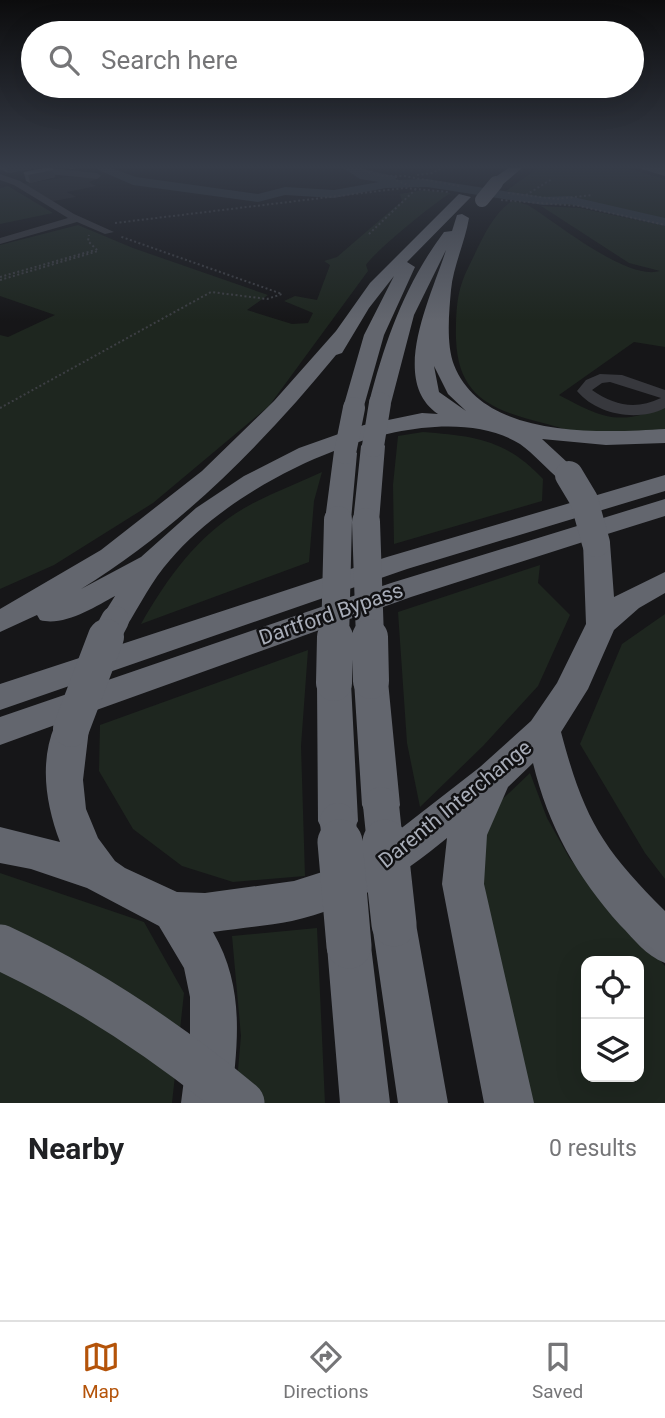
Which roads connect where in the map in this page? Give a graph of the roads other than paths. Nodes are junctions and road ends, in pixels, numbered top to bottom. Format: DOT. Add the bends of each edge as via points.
graph roads {
  1 [pos="68,218"];
  2 [pos="69,218"];
  3 [pos="77,218"];
  4 [pos="453,218"];
  5 [pos="101,229"];
  6 [pos="0,234"];
  7 [pos="0,241"];
  8 [pos="442,288"];
  9 [pos="342,334"];
  10 [pos="665,394"];
  11 [pos="665,402"];
  12 [pos="482,424"];
  13 [pos="507,431"];
  14 [pos="665,436"];
  15 [pos="665,444"];
  16 [pos="665,484"];
  17 [pos="215,506"];
  18 [pos="665,507"];
  19 [pos="352,521"];
  20 [pos="154,559"];
  21 [pos="665,581"];
  22 [pos="0,622"];
  23 [pos="601,624"];
  24 [pos="0,634"];
  25 [pos="0,698"];
  26 [pos="0,731"];
  27 [pos="543,731"];
  28 [pos="493,778"];
  29 [pos="0,845"];
  30 [pos="100,874"];
  31 [pos="174,912"];
  32 [pos="665,942"];
  33 [pos="0,947"];
  34 [pos="206,1103"];
  35 [pos="242,1103"];
  36 [pos="365,1103"];
  37 [pos="423,1103"];
  38 [pos="509,1103"];
  1 -- 6 [label="street"];
  2 -- 7 [label="street"];
  3 -- 5 [label="street"];
  4 -- 8 [label="highway"];
  4 -- 9 [label="highway" via="387,272"];
  4 -- 19 [label="highway, bridge" via="396,338"];
  4 -- 19 [label="highway, bridge" via="396,287 374,335 345,453"];
  8 -- 12 [label="highway" via="430,335 425,385 444,408"];
  8 -- 14 [label="highway" via="443,362 453,385 467,400 500,419 555,435 620,440"];
  9 -- 17 [label="highway" via="303,404"];
  9 -- 22 [label="highway" via="265,425 159,520 92,572"];
  10 -- 11 [label="street" via="617,378 596,380 584,391 635,413 653,411"];
  12 -- 13 [label="highway, Darenth Interchange"];
  12 -- 17 [label="highway, Darenth Interchange" via="432,420 361,430 299,457"];
  13 -- 15 [label="highway" via="597,448"];
  13 -- 23 [label="highway, Darenth Interchange, bridge" via="545,451 569,475 584,500 596,543"];
  16 -- 25 [label="highway, Dartford Bypass" via="397,563"];
  17 -- 20 [label="highway, Darenth Interchange"];
  18 -- 26 [label="highway, Dartford Bypass" via="401,590"];
  19 -- 36 [label="highway, bridge" via="334,682 338,821"];
  19 -- 37 [label="highway, bridge" via="394,924"];
  20 -- 24 [label="highway" via="94,595"];
  20 -- 30 [label="highway, Darenth Interchange, bridge" via="96,657 71,729 65,796 78,838"];
  21 -- 23 [label="highway" via="634,597"];
  23 -- 27 [label="highway, Darenth Interchange" via="571,689"];
  27 -- 28 [label="highway, Darenth Interchange"];
  27 -- 32 [label="highway" via="554,780 579,840"];
  28 -- 31 [label="highway, Darenth Interchange" via="382,865 352,881 268,906"];
  28 -- 38 [label="highway" via="467,835 463,884"];
  29 -- 30 [label="highway"];
  30 -- 31 [label="highway, Darenth Interchange"];
  31 -- 34 [label="highway" via="205,964 211,987 213,1041"];
  33 -- 35 [label="highway, bridge" via="123,1016"];
}
